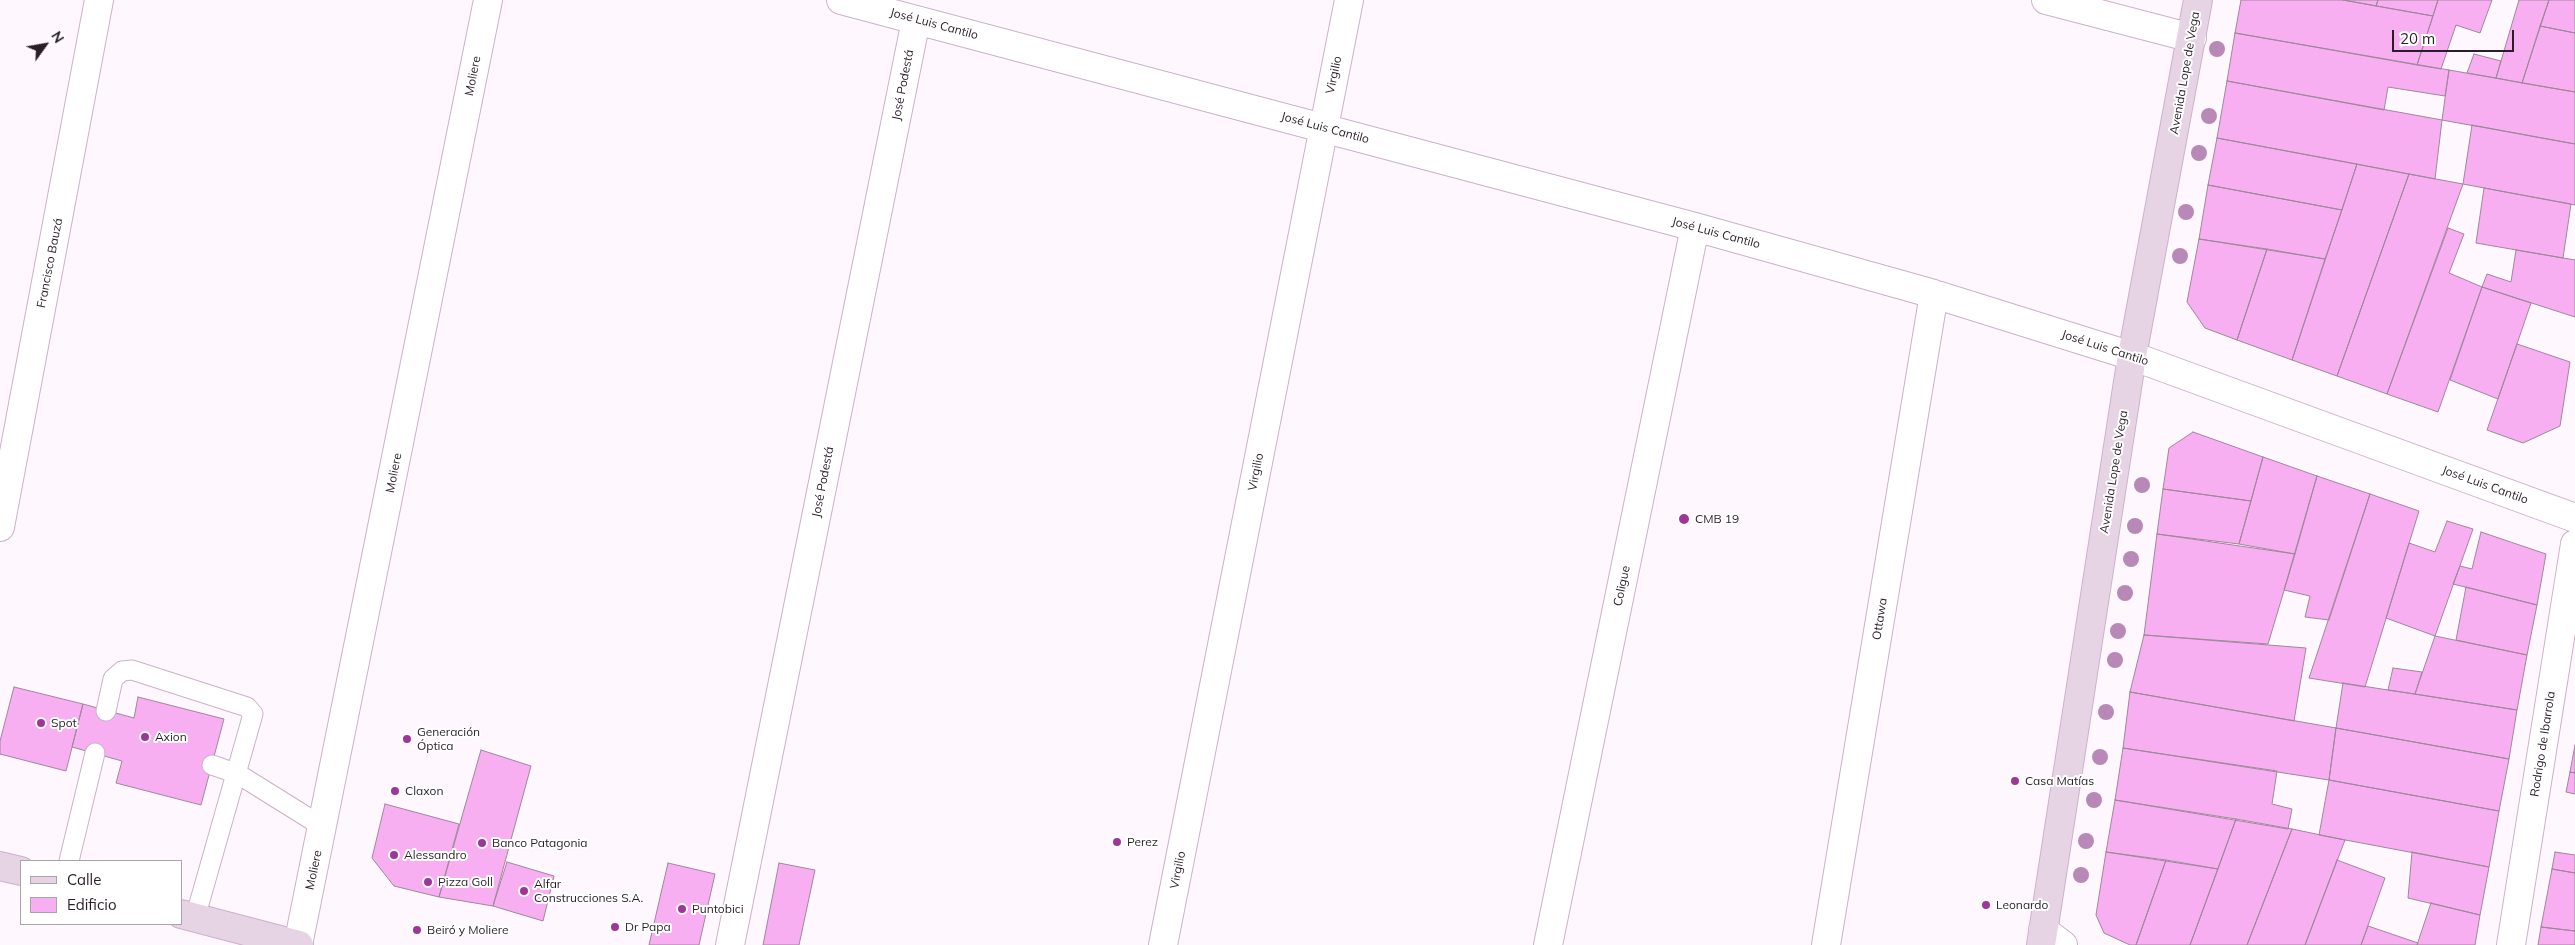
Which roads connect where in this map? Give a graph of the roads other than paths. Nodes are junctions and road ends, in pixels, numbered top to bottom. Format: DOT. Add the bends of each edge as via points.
graph roads {
  1 [pos="99,0"];
  2 [pos="488,0"];
  3 [pos="841,0"];
  4 [pos="1349,0"];
  5 [pos="2046,0"];
  6 [pos="2198,0"];
  7 [pos="916,20"];
  8 [pos="2192,38"];
  9 [pos="1323,127"];
  10 [pos="1695,227"];
  11 [pos="1934,294"];
  12 [pos="2132,356"];
  13 [pos="2575,518"];
  14 [pos="0,527"];
  15 [pos="2575,544"];
  16 [pos="106,711"];
  17 [pos="95,753"];
  18 [pos="212,766"];
  19 [pos="238,774"];
  20 [pos="323,827"];
  21 [pos="69,860"];
  22 [pos="0,866"];
  23 [pos="20,871"];
  24 [pos="188,916"];
  25 [pos="2049,940"];
  26 [pos="298,945"];
  27 [pos="730,945"];
  28 [pos="1163,945"];
  29 [pos="1548,945"];
  30 [pos="1826,945"];
  31 [pos="2511,945"];
  1 -- 14 [label="street, Francisco Bauzá"];
  2 -- 20 [label="street, Moliere"];
  3 -- 7 [label="street, José Luis Cantilo"];
  4 -- 9 [label="street, Virgilio"];
  5 -- 8 [label="street"];
  6 -- 8 [label="main road, Avenida Lope de Vega"];
  7 -- 9 [label="street, José Luis Cantilo"];
  7 -- 27 [label="street, José Podestá"];
  8 -- 12 [label="main road, Avenida Lope de Vega"];
  9 -- 10 [label="street, José Luis Cantilo"];
  9 -- 28 [label="street, Virgilio"];
  10 -- 11 [label="street, José Luis Cantilo"];
  10 -- 29 [label="street, Coligue"];
  11 -- 12 [label="street, José Luis Cantilo"];
  11 -- 30 [label="street, Ottawa"];
  12 -- 13 [label="street, José Luis Cantilo"];
  12 -- 25 [label="main road, Avenida Lope de Vega"];
  15 -- 31 [label="street, Rodrigo de Ibarrola"];
  16 -- 19 [label="lane" via="113,679 122,671 132,670 248,707 253,714"];
  17 -- 21 [label="lane"];
  18 -- 19 [label="lane"];
  19 -- 20 [label="lane"];
  19 -- 24 [label="lane"];
  20 -- 26 [label="street, Moliere"];
  22 -- 23 [label="main road"];
  24 -- 26 [label="main road"];
}
